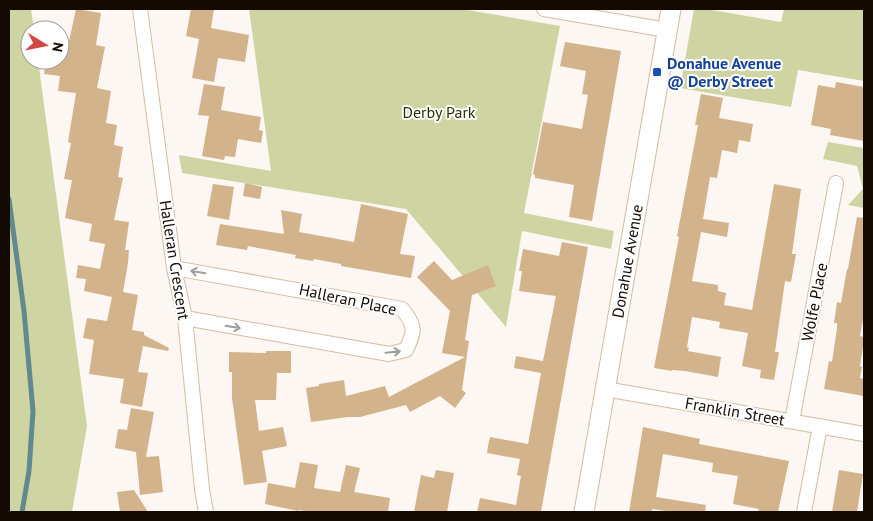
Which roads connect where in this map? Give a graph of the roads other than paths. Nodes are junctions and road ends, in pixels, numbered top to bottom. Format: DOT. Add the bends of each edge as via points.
graph roads {
  1 [pos="140,9"];
  2 [pos="544,9"];
  3 [pos="671,9"];
  4 [pos="667,30"];
  5 [pos="836,183"];
  6 [pos="174,268"];
  7 [pos="184,318"];
  8 [pos="605,389"];
  9 [pos="792,421"];
  10 [pos="820,426"];
  11 [pos="864,434"];
  12 [pos="206,512"];
  13 [pos="584,512"];
  14 [pos="804,512"];
  1 -- 6 [label="street, Halleran Crescent"];
  2 -- 4 [label="street"];
  3 -- 4 [label="street, Donahue Avenue"];
  4 -- 8 [label="street, Donahue Avenue"];
  5 -- 9 [label="street, Wolfe Place"];
  6 -- 7 [label="street, Halleran Crescent"];
  7 -- 6 [label="street, Halleran Place, one-way" via="389,354 406,350 414,335 411,320 402,309"];
  7 -- 12 [label="street, Halleran Crescent"];
  8 -- 9 [label="street, Franklin Street"];
  8 -- 13 [label="street, Donahue Avenue"];
  9 -- 10 [label="street, Franklin Street"];
  10 -- 11 [label="street, Franklin Street"];
  10 -- 14 [label="street"];
}
